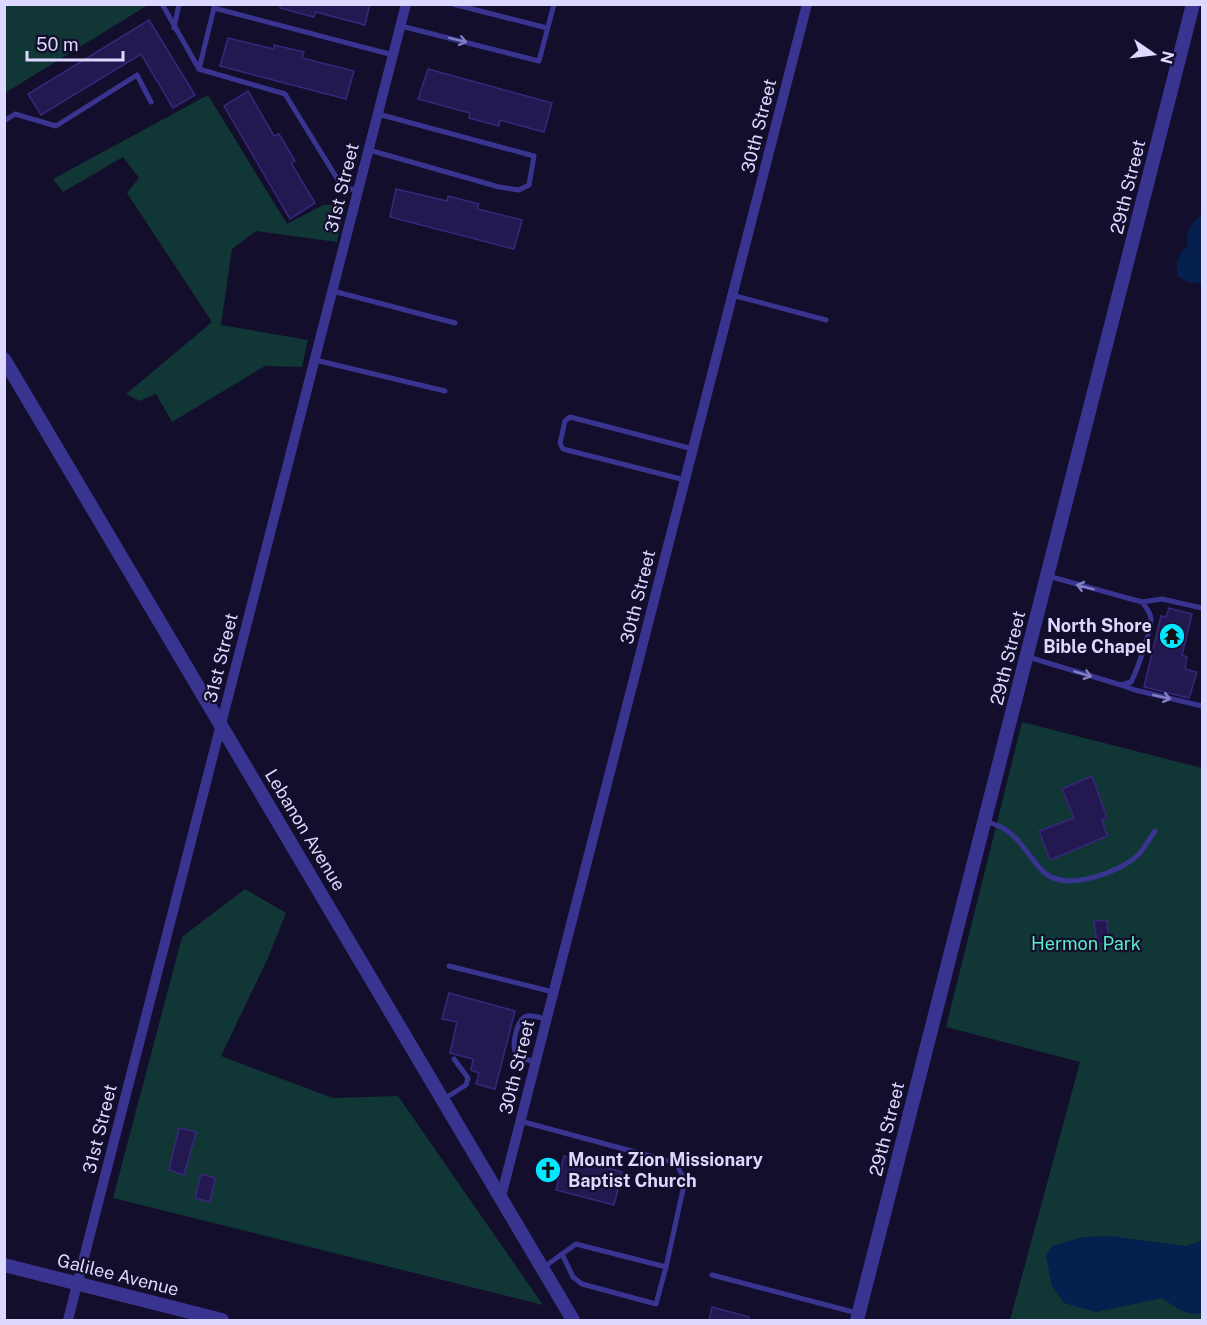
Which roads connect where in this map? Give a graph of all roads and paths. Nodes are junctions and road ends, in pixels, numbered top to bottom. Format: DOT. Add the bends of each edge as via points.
graph roads {
  1 [pos="162,4"];
  2 [pos="180,4"];
  3 [pos="406,4"];
  4 [pos="453,4"];
  5 [pos="554,4"];
  6 [pos="807,4"];
  7 [pos="1193,4"];
  8 [pos="215,6"];
  9 [pos="465,6"];
  10 [pos="401,26"];
  11 [pos="174,28"];
  12 [pos="547,28"];
  13 [pos="393,55"];
  14 [pos="199,69"];
  15 [pos="151,102"];
  16 [pos="378,114"];
  17 [pos="4,121"];
  18 [pos="369,150"];
  19 [pos="358,190"];
  20 [pos="333,291"];
  21 [pos="732,296"];
  22 [pos="826,320"];
  23 [pos="455,323"];
  24 [pos="4,359"];
  25 [pos="315,360"];
  26 [pos="445,391"];
  27 [pos="693,449"];
  28 [pos="685,480"];
  29 [pos="1047,576"];
  30 [pos="1142,602"];
  31 [pos="1203,608"];
  32 [pos="1027,657"];
  33 [pos="1121,685"];
  34 [pos="1203,706"];
  35 [pos="221,724"];
  36 [pos="985,821"];
  37 [pos="1155,831"];
  38 [pos="449,966"];
  39 [pos="553,992"];
  40 [pos="546,1019"];
  41 [pos="454,1059"];
  42 [pos="535,1062"];
  43 [pos="443,1100"];
  44 [pos="520,1121"];
  45 [pos="501,1197"];
  46 [pos="562,1254"];
  47 [pos="4,1265"];
  48 [pos="666,1267"];
  49 [pos="543,1268"];
  50 [pos="712,1275"];
  51 [pos="78,1284"];
  52 [pos="858,1317"];
  53 [pos="68,1320"];
  54 [pos="222,1320"];
  55 [pos="573,1320"];
  1 -- 11 [label="lane"];
  2 -- 11 [label="lane"];
  3 -- 10 [label="street, 31st Street"];
  4 -- 9 [label="lane"];
  5 -- 12 [label="lane"];
  6 -- 21 [label="street, 30th Street"];
  7 -- 29 [label="street, 29th Street"];
  8 -- 13 [label="lane"];
  8 -- 14 [label="lane"];
  9 -- 12 [label="lane"];
  10 -- 12 [label="lane, one-way" via="539,60"];
  10 -- 13 [label="street, 31st Street"];
  11 -- 14 [label="lane"];
  13 -- 16 [label="street, 31st Street"];
  14 -- 19 [label="lane" via="285,94 343,188"];
  15 -- 17 [label="lane" via="137,75 56,126 15,114"];
  16 -- 18 [label="street, 31st Street"];
  16 -- 18 [label="lane" via="534,156 529,185 519,190 499,187"];
  18 -- 19 [label="street, 31st Street"];
  19 -- 20 [label="street, 31st Street"];
  20 -- 23 [label="lane"];
  20 -- 25 [label="street, 31st Street"];
  21 -- 22 [label="lane"];
  21 -- 27 [label="street, 30th Street"];
  24 -- 35 [label="street, Lebanon Avenue"];
  25 -- 26 [label="lane"];
  25 -- 35 [label="street, 31st Street"];
  27 -- 28 [label="street, 30th Street"];
  27 -- 28 [label="lane" via="570,417 565,421 560,443 563,449"];
  28 -- 39 [label="street, 30th Street"];
  30 -- 29 [label="lane, one-way"];
  29 -- 32 [label="street, 29th Street"];
  30 -- 31 [label="lane" via="1162,599"];
  30 -- 33 [label="lane" via="1151,619 1136,672 1131,682"];
  32 -- 33 [label="lane, one-way"];
  32 -- 36 [label="street, 29th Street"];
  33 -- 34 [label="lane, one-way"];
  35 -- 43 [label="street, Lebanon Avenue"];
  35 -- 51 [label="street, 31st Street"];
  36 -- 37 [label="lane" via="1005,829 1045,873 1066,881 1087,879 1121,867 1139,854"];
  36 -- 52 [label="street, 29th Street"];
  38 -- 39 [label="lane"];
  39 -- 40 [label="street, 30th Street"];
  40 -- 42 [label="street, 30th Street"];
  40 -- 42 [label="lane" via="524,1017 513,1048 515,1054"];
  41 -- 43 [label="lane" via="468,1078 465,1085"];
  42 -- 44 [label="street, 30th Street"];
  43 -- 45 [label="street, Lebanon Avenue"];
  44 -- 45 [label="street, 30th Street"];
  44 -- 48 [label="lane" via="678,1165 684,1185"];
  45 -- 49 [label="street, Lebanon Avenue"];
  46 -- 48 [label="lane" via="576,1244"];
  46 -- 48 [label="lane" via="573,1277 582,1284 656,1304"];
  46 -- 49 [label="lane"];
  47 -- 51 [label="street, Galilee Avenue"];
  49 -- 55 [label="street, Lebanon Avenue"];
  50 -- 52 [label="lane"];
  51 -- 53 [label="street, 31st Street"];
  51 -- 54 [label="street, Galilee Avenue"];
}
